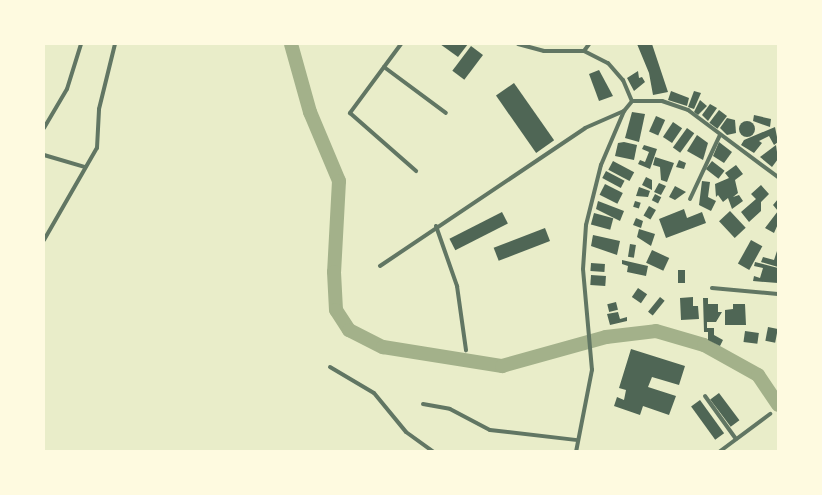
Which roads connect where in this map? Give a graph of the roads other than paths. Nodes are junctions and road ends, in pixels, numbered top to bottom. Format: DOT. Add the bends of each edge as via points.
graph roads {
  1 [pos="81,44"];
  2 [pos="115,44"];
  3 [pos="401,44"];
  4 [pos="518,44"];
  5 [pos="589,44"];
  6 [pos="584,51"];
  7 [pos="384,67"];
  8 [pos="632,101"];
  9 [pos="624,111"];
  10 [pos="446,113"];
  11 [pos="44,128"];
  12 [pos="720,135"];
  13 [pos="44,155"];
  14 [pos="85,167"];
  15 [pos="416,171"];
  16 [pos="778,177"];
  17 [pos="690,199"];
  18 [pos="436,226"];
  19 [pos="44,240"];
  20 [pos="380,266"];
  21 [pos="712,288"];
  22 [pos="778,294"];
  23 [pos="466,350"];
  24 [pos="330,368"];
  25 [pos="705,396"];
  26 [pos="423,404"];
  27 [pos="771,414"];
  28 [pos="577,440"];
  29 [pos="736,440"];
  30 [pos="434,452"];
  31 [pos="576,452"];
  32 [pos="719,452"];
  1 -- 11 [label="street" via="67,89"];
  2 -- 14 [label="street" via="100,98 97,148"];
  3 -- 7 [label="street"];
  4 -- 6 [label="street" via="544,51"];
  5 -- 6 [label="street"];
  6 -- 8 [label="street" via="608,63"];
  7 -- 10 [label="street"];
  7 -- 15 [label="street" via="350,113"];
  8 -- 9 [label="street"];
  8 -- 12 [label="street" via="662,101 688,110"];
  9 -- 18 [label="street" via="585,128"];
  9 -- 28 [label="street" via="601,165 586,225 583,269 592,370"];
  12 -- 16 [label="street"];
  12 -- 17 [label="street"];
  13 -- 14 [label="street"];
  14 -- 19 [label="street" via="78,186"];
  18 -- 20 [label="street"];
  18 -- 23 [label="street" via="457,286"];
  21 -- 22 [label="street"];
  24 -- 30 [label="street" via="374,393 396,423"];
  25 -- 29 [label="street"];
  26 -- 28 [label="street" via="450,409 490,430"];
  27 -- 29 [label="street"];
  28 -- 31 [label="street"];
  29 -- 32 [label="street"];
}
